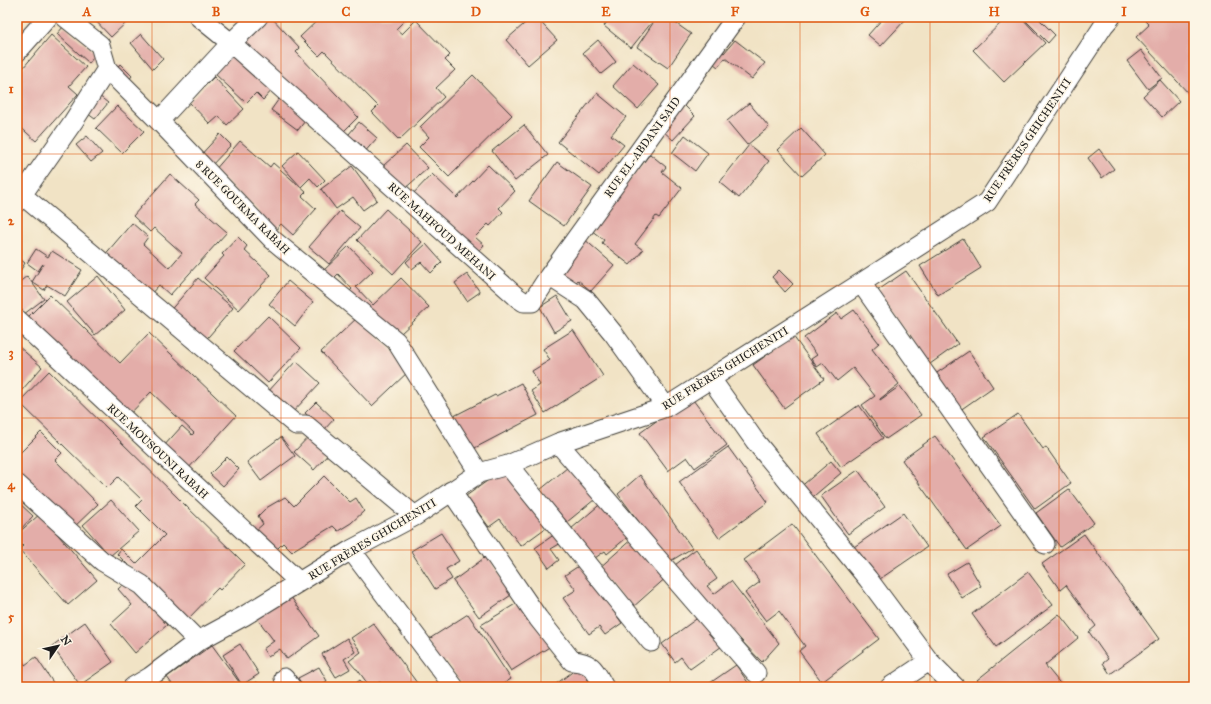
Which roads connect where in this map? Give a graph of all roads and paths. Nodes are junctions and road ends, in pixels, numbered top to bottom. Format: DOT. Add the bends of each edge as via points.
graph roads {
  1 [pos="48,17"];
  2 [pos="65,17"];
  3 [pos="199,17"];
  4 [pos="258,17"];
  5 [pos="736,17"];
  6 [pos="1111,17"];
  7 [pos="231,43"];
  8 [pos="17,52"];
  9 [pos="107,69"];
  10 [pos="159,121"];
  11 [pos="20,199"];
  12 [pos="549,276"];
  13 [pos="861,283"];
  14 [pos="17,319"];
  15 [pos="710,379"];
  16 [pos="666,407"];
  17 [pos="558,442"];
  18 [pos="508,465"];
  19 [pos="479,472"];
  20 [pos="17,484"];
  21 [pos="451,491"];
  22 [pos="415,516"];
  23 [pos="1046,544"];
  24 [pos="351,550"];
  25 [pos="300,582"];
  26 [pos="198,641"];
  27 [pos="651,642"];
  28 [pos="929,661"];
  29 [pos="756,672"];
  30 [pos="154,682"];
  31 [pos="133,687"];
  32 [pos="454,687"];
  33 [pos="604,687"];
  34 [pos="890,687"];
  35 [pos="955,687"];
  1 -- 8 [label="street"];
  2 -- 9 [label="street, 8 RUE GOURMA RABAH" via="100,45"];
  3 -- 7 [label="street, RUE MAHFOUD MEHANI"];
  4 -- 7 [label="street"];
  5 -- 12 [label="street, RUE EL-ABDANI SAID"];
  6 -- 13 [label="street, RUE FRÈRES GHICHENITI" via="987,202"];
  7 -- 10 [label="street"];
  7 -- 12 [label="street, RUE MAHFOUD MEHANI" via="518,298 524,302 532,302"];
  9 -- 10 [label="street, 8 RUE GOURMA RABAH"];
  9 -- 11 [label="street"];
  10 -- 19 [label="street, 8 RUE GOURMA RABAH" via="273,240 396,341"];
  11 -- 22 [label="street" via="296,425 306,425"];
  12 -- 16 [label="street" via="586,300"];
  13 -- 15 [label="street, RUE FRÈRES GHICHENITI"];
  13 -- 23 [label="street"];
  14 -- 25 [label="street, RUE MOUSOUNI RABAH"];
  15 -- 16 [label="street, RUE FRÈRES GHICHENITI"];
  15 -- 28 [label="street" via="754,440 868,579"];
  16 -- 17 [label="street, RUE FRÈRES GHICHENITI"];
  17 -- 18 [label="street, RUE FRÈRES GHICHENITI"];
  17 -- 29 [label="street"];
  18 -- 19 [label="street, RUE FRÈRES GHICHENITI"];
  18 -- 27 [label="street"];
  19 -- 21 [label="street, RUE FRÈRES GHICHENITI"];
  20 -- 26 [label="street" via="102,561 142,585"];
  21 -- 22 [label="street, RUE FRÈRES GHICHENITI"];
  21 -- 33 [label="street" via="572,661 582,661 593,667"];
  22 -- 24 [label="street, RUE FRÈRES GHICHENITI"];
  24 -- 25 [label="street, RUE FRÈRES GHICHENITI"];
  24 -- 32 [label="street"];
  25 -- 26 [label="street, RUE FRÈRES GHICHENITI"];
  26 -- 30 [label="street, RUE FRÈRES GHICHENITI"];
  28 -- 34 [label="street"];
  28 -- 35 [label="street"];
  30 -- 31 [label="street, RUE FRÈRES GHICHENITI"];
}
